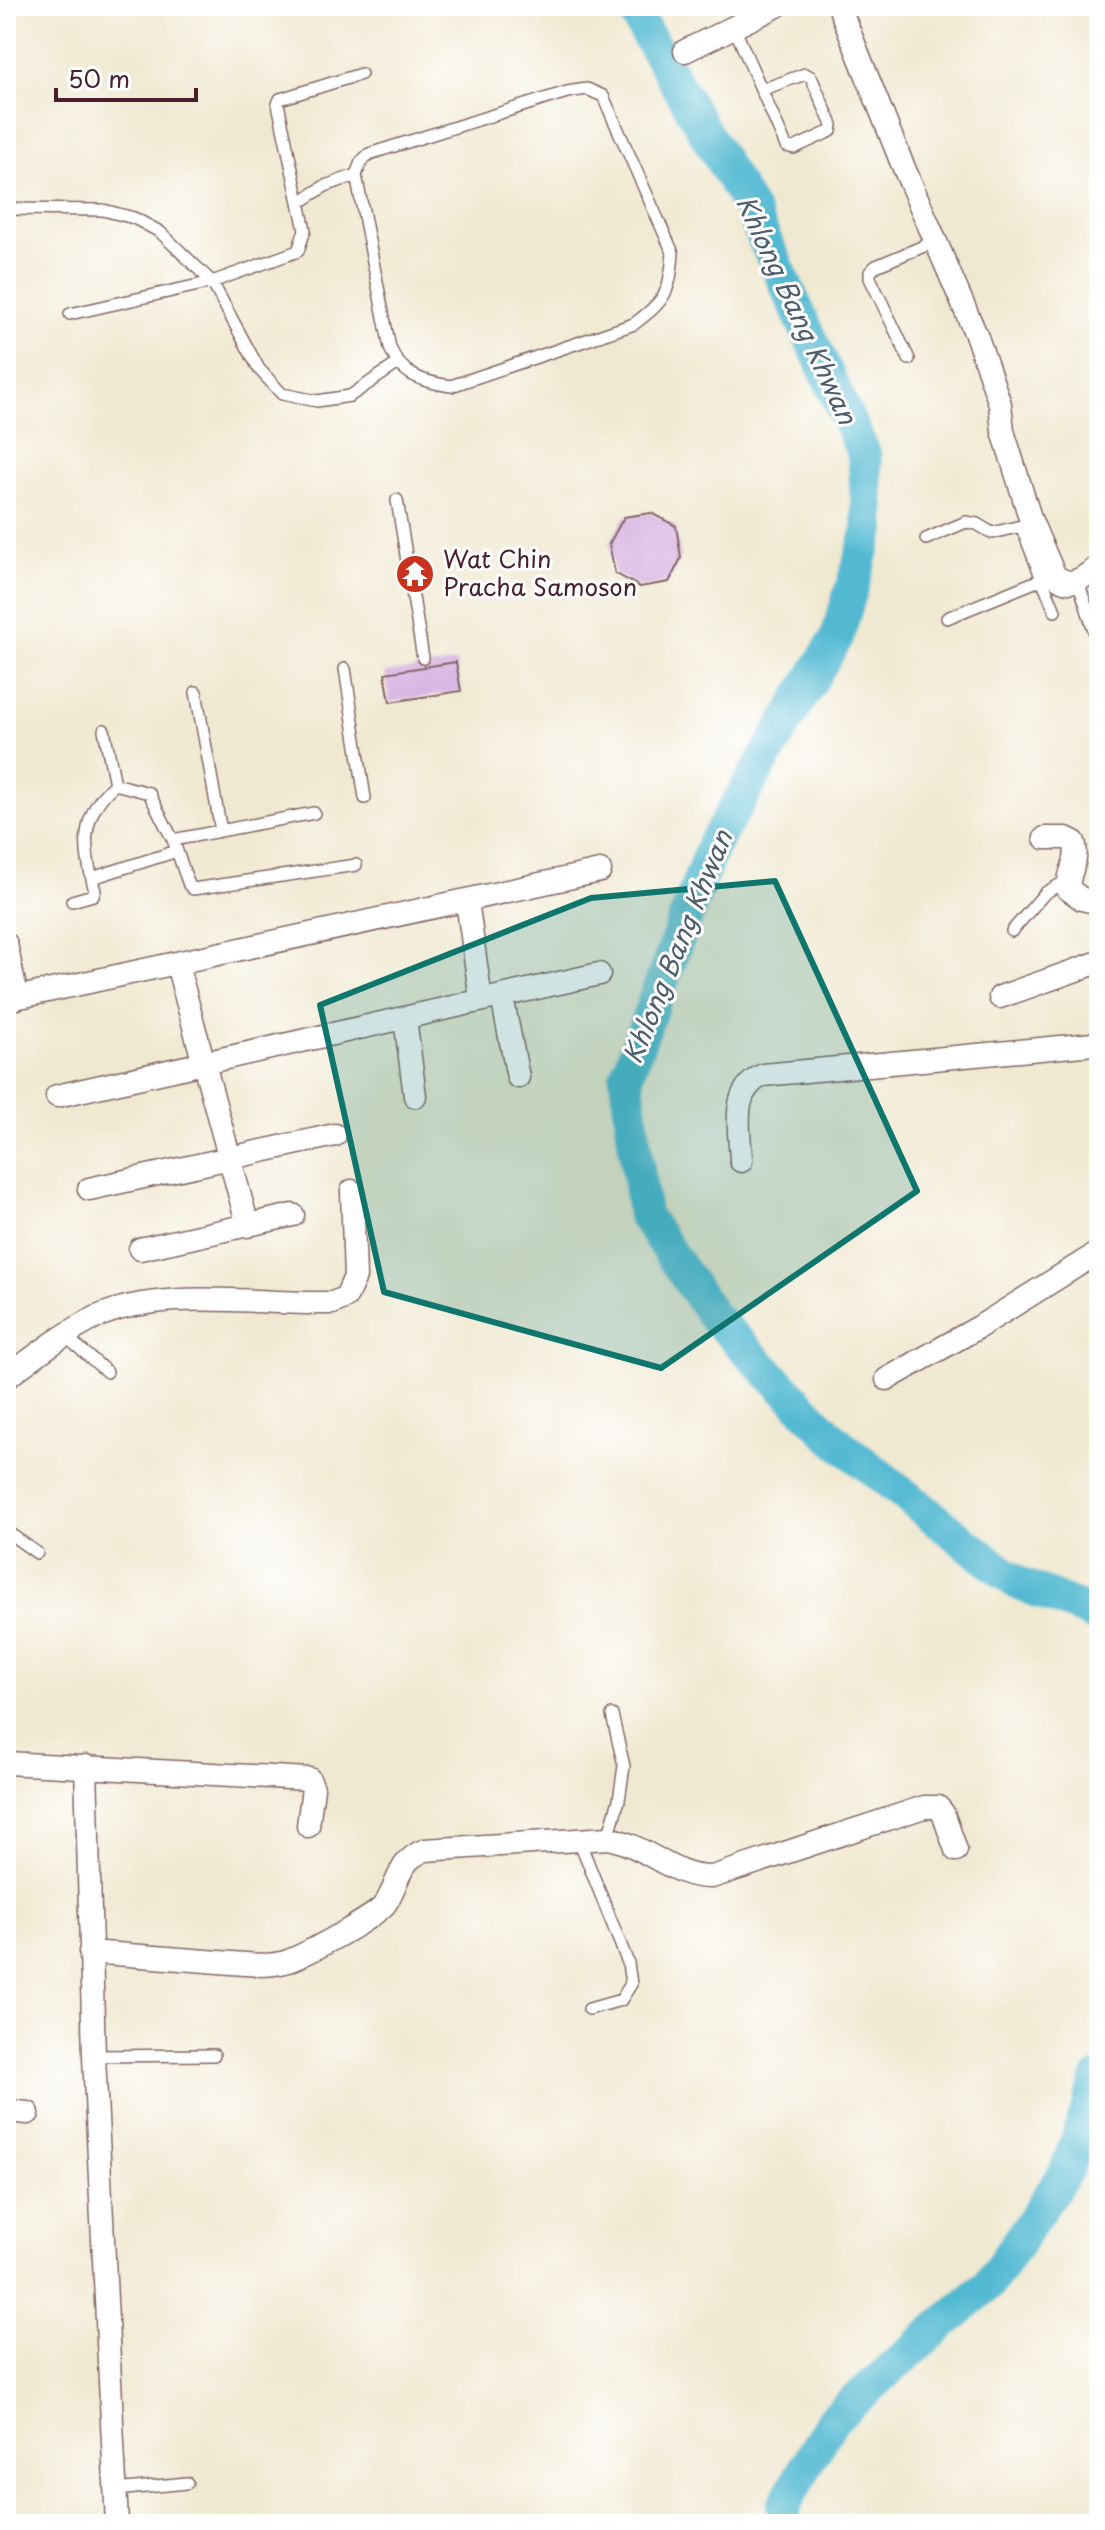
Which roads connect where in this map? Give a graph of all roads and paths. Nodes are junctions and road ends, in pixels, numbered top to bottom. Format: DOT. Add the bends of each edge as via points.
graph roads {
  1 [pos="777,6"];
  2 [pos="839,6"];
  3 [pos="734,27"];
  4 [pos="685,51"];
  5 [pos="361,74"];
  6 [pos="761,90"];
  7 [pos="356,175"];
  8 [pos="300,202"];
  9 [pos="6,209"];
  10 [pos="936,241"];
  11 [pos="212,282"];
  12 [pos="70,314"];
  13 [pos="909,359"];
  14 [pos="397,364"];
  15 [pos="397,500"];
  16 [pos="926,539"];
  17 [pos="1099,566"];
  18 [pos="1048,577"];
  19 [pos="1078,581"];
  20 [pos="1055,611"];
  21 [pos="947,618"];
  22 [pos="1099,646"];
  23 [pos="423,658"];
  24 [pos="345,669"];
  25 [pos="196,692"];
  26 [pos="104,730"];
  27 [pos="115,784"];
  28 [pos="365,798"];
  29 [pos="314,813"];
  30 [pos="221,831"];
  31 [pos="1045,838"];
  32 [pos="175,846"];
  33 [pos="356,865"];
  34 [pos="600,871"];
  35 [pos="92,878"];
  36 [pos="1068,880"];
  37 [pos="72,901"];
  38 [pos="467,901"];
  39 [pos="1099,903"];
  40 [pos="1012,931"];
  41 [pos="6,944"];
  42 [pos="1099,962"];
  43 [pos="177,964"];
  44 [pos="599,974"];
  45 [pos="1000,997"];
  46 [pos="492,998"];
  47 [pos="11,999"];
  48 [pos="405,1018"];
  49 [pos="1099,1040"];
  50 [pos="206,1064"];
  51 [pos="518,1077"];
  52 [pos="57,1096"];
  53 [pos="415,1096"];
  54 [pos="335,1135"];
  55 [pos="230,1158"];
  56 [pos="741,1161"];
  57 [pos="89,1189"];
  58 [pos="352,1191"];
  59 [pos="293,1215"];
  60 [pos="248,1226"];
  61 [pos="140,1249"];
  62 [pos="1099,1252"];
  63 [pos="64,1335"];
  64 [pos="107,1372"];
  65 [pos="6,1378"];
  66 [pos="887,1379"];
  67 [pos="6,1531"];
  68 [pos="37,1553"];
  69 [pos="612,1715"];
  70 [pos="6,1763"];
  71 [pos="86,1766"];
  72 [pos="308,1826"];
  73 [pos="608,1838"];
  74 [pos="579,1840"];
  75 [pos="956,1850"];
  76 [pos="90,1952"];
  77 [pos="589,2009"];
  78 [pos="214,2055"];
  79 [pos="94,2056"];
  80 [pos="187,2483"];
  81 [pos="115,2490"];
  82 [pos="117,2524"];
  1 -- 3 [label="street"];
  2 -- 10 [label="street"];
  3 -- 4 [label="street"];
  3 -- 6 [label="lane"];
  5 -- 8 [label="lane" via="280,99"];
  6 -- 6 [label="lane" via="786,146 794,148 831,131 811,77 805,74"];
  7 -- 8 [label="lane"];
  7 -- 14 [label="lane"];
  7 -- 14 [label="lane" via="369,154 587,89 603,96 673,253 671,280 660,305 634,324 451,386 424,382"];
  8 -- 11 [label="lane" via="305,230 298,251"];
  9 -- 11 [label="lane" via="103,210 134,218 160,232"];
  10 -- 13 [label="lane" via="870,272"];
  10 -- 18 [label="street" via="991,376"];
  11 -- 12 [label="lane"];
  11 -- 14 [label="lane" via="259,369 282,394 317,401 350,396"];
  15 -- 23 [label="lane"];
  16 -- 18 [label="lane" via="966,522 992,533 1021,526"];
  17 -- 19 [label="street"];
  18 -- 19 [label="street" via="1068,584"];
  18 -- 20 [label="lane"];
  18 -- 21 [label="lane"];
  19 -- 22 [label="lane"];
  24 -- 28 [label="lane"];
  25 -- 30 [label="lane"];
  26 -- 27 [label="lane"];
  27 -- 32 [label="lane" via="149,793"];
  27 -- 35 [label="lane" via="101,796 86,833"];
  29 -- 30 [label="lane"];
  30 -- 32 [label="lane"];
  31 -- 36 [label="street" via="1074,842 1076,862"];
  32 -- 33 [label="lane" via="189,885 198,889"];
  32 -- 35 [label="lane"];
  34 -- 38 [label="street"];
  35 -- 37 [label="lane" via="93,895"];
  36 -- 39 [label="street" via="1073,895"];
  36 -- 40 [label="lane" via="1045,893"];
  38 -- 43 [label="street"];
  38 -- 46 [label="street"];
  41 -- 47 [label="street"];
  42 -- 45 [label="street"];
  43 -- 47 [label="street"];
  43 -- 50 [label="street"];
  44 -- 46 [label="street"];
  46 -- 48 [label="street"];
  46 -- 51 [label="street"];
  48 -- 50 [label="street"];
  48 -- 53 [label="street"];
  49 -- 56 [label="street" via="763,1075 741,1094"];
  50 -- 52 [label="street"];
  50 -- 55 [label="street"];
  54 -- 55 [label="street"];
  55 -- 57 [label="street"];
  55 -- 60 [label="street"];
  58 -- 63 [label="street" via="355,1277 346,1297 333,1303 214,1300 124,1307"];
  59 -- 60 [label="street"];
  60 -- 61 [label="street"];
  62 -- 66 [label="street"];
  63 -- 64 [label="lane"];
  63 -- 65 [label="street"];
  67 -- 68 [label="lane"];
  69 -- 73 [label="lane" via="624,1766"];
  70 -- 71 [label="street"];
  71 -- 72 [label="street" via="309,1779 313,1788"];
  71 -- 76 [label="street"];
  73 -- 74 [label="street"];
  73 -- 75 [label="street" via="645,1850 683,1874 712,1877 924,1807 938,1807"];
  74 -- 76 [label="street" via="425,1850 401,1869 384,1906 289,1961 256,1965"];
  74 -- 77 [label="lane" via="628,1963 631,1984 621,2000"];
  76 -- 79 [label="street"];
  78 -- 79 [label="lane"];
  79 -- 81 [label="street"];
  80 -- 81 [label="lane"];
  81 -- 82 [label="street"];
}
